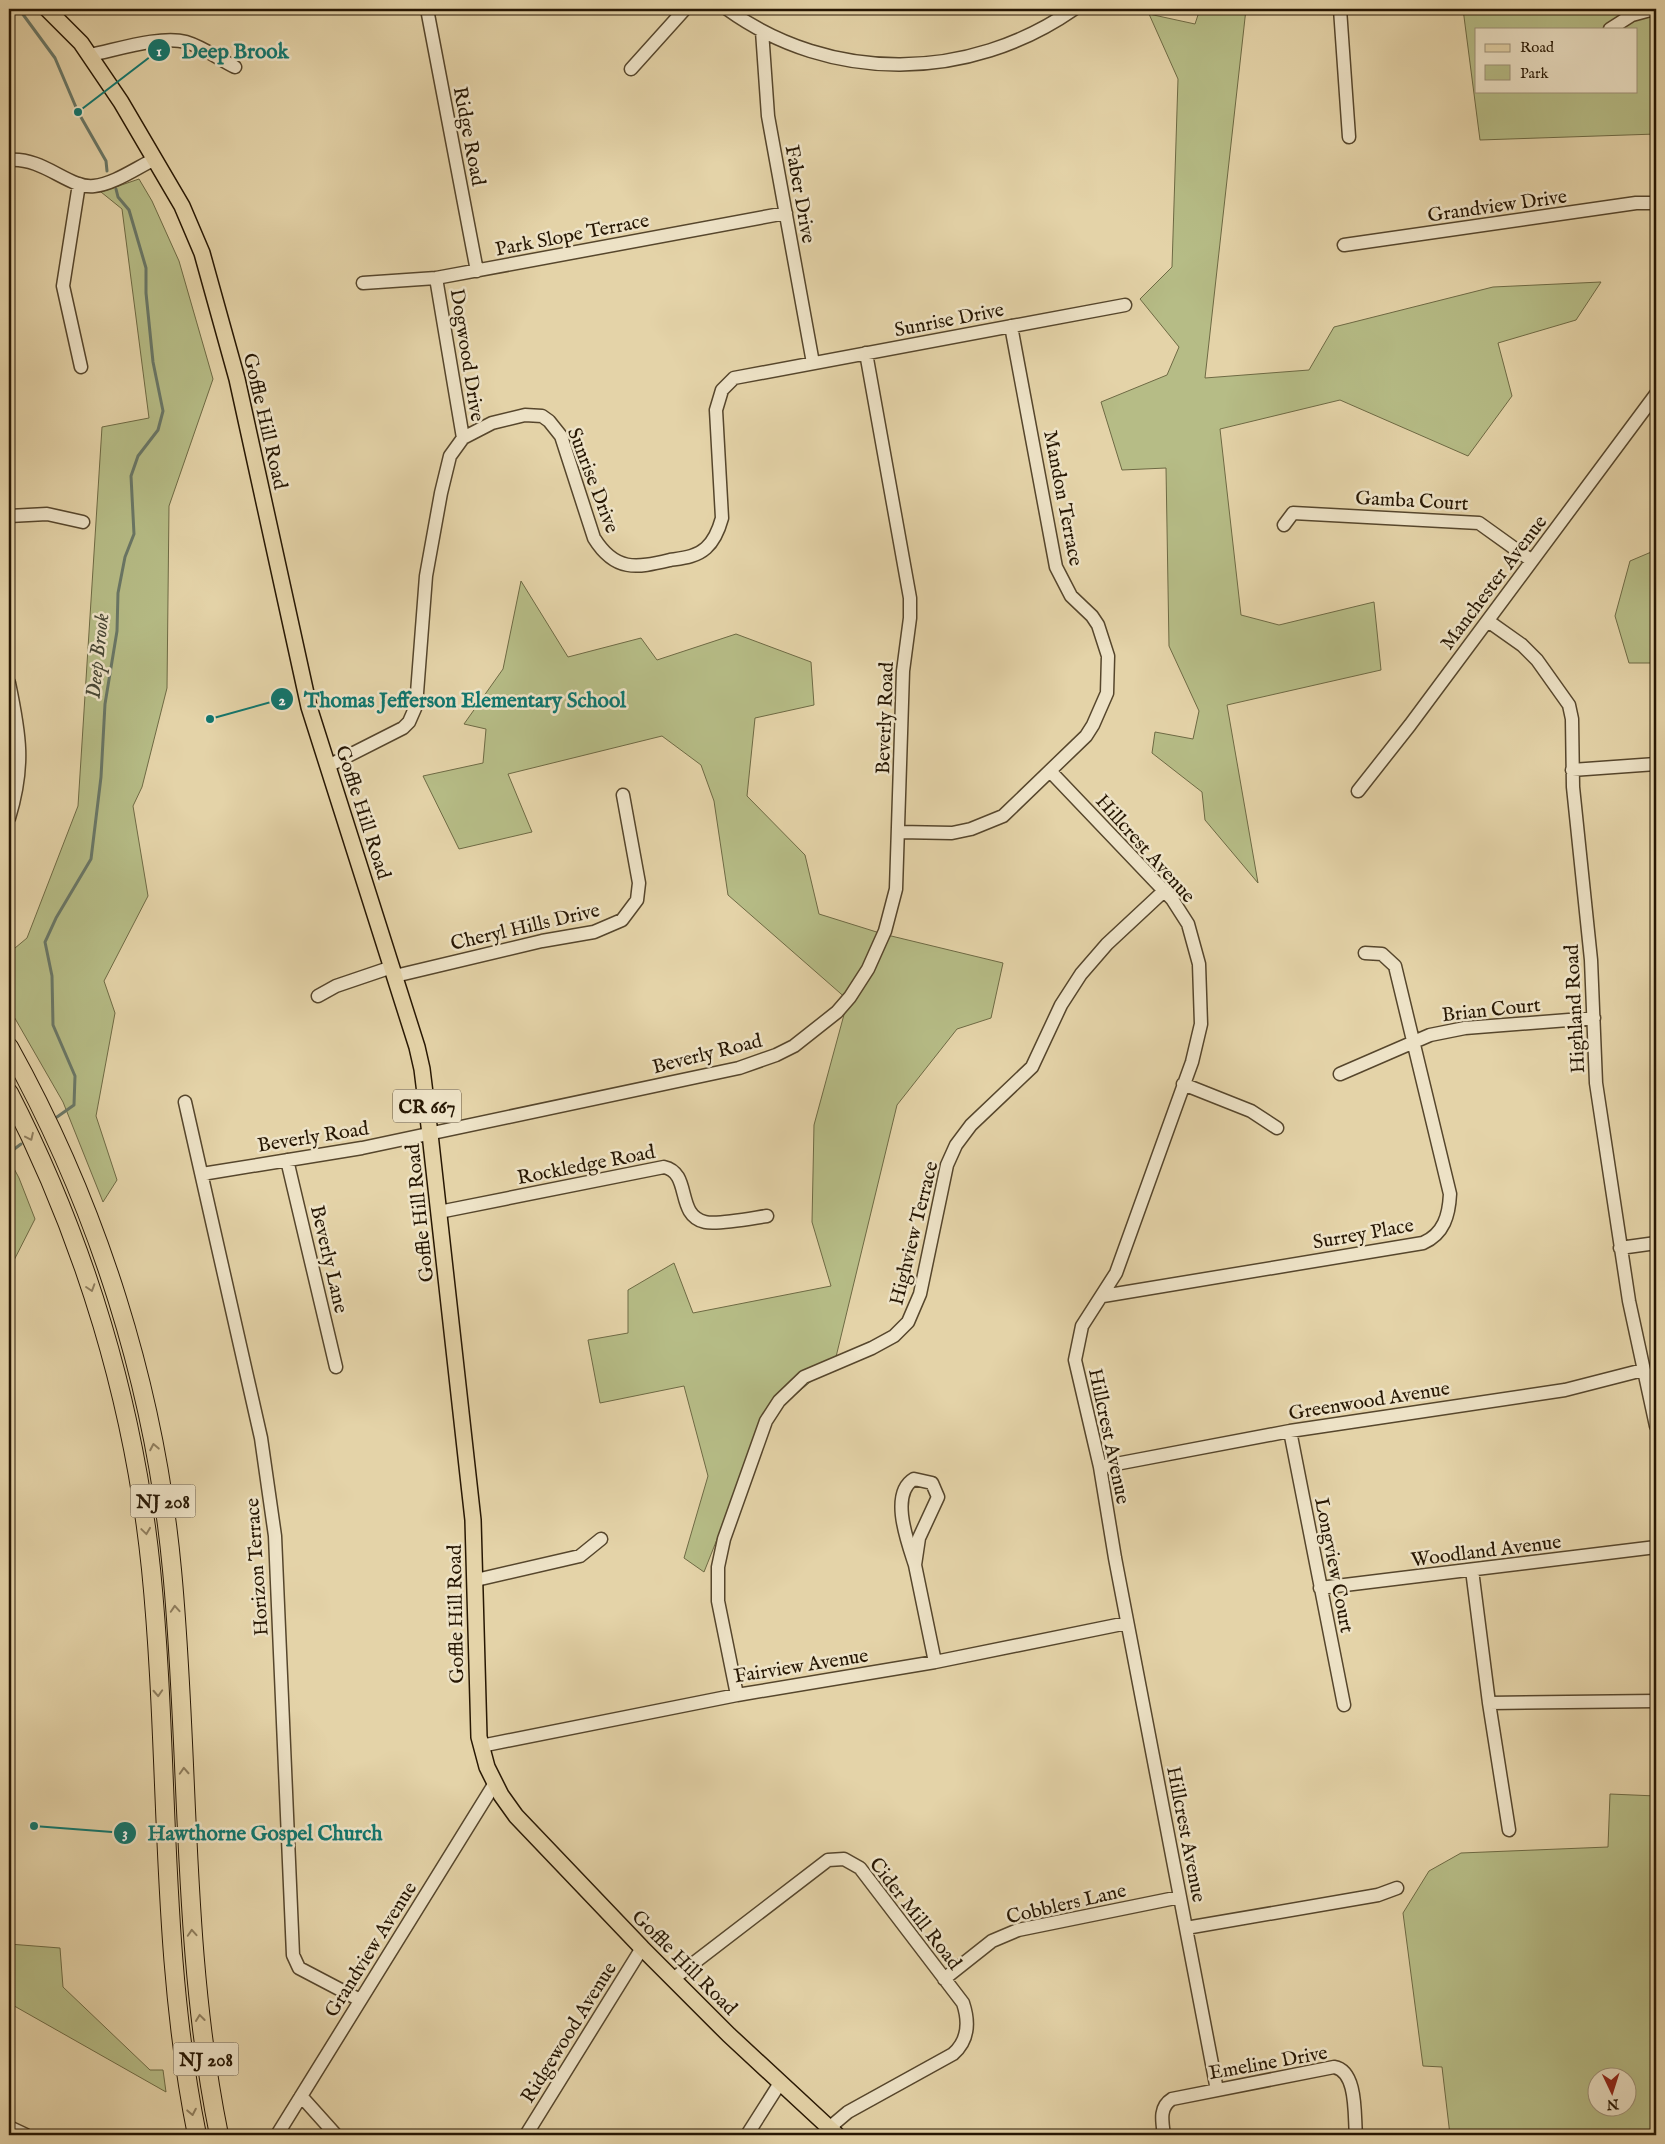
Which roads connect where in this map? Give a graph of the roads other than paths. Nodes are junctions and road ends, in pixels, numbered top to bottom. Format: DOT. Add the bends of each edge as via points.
graph roads {
  1 [pos="47,9"];
  2 [pos="427,9"];
  3 [pos="685,9"];
  4 [pos="727,9"];
  5 [pos="1074,9"];
  6 [pos="1340,9"];
  7 [pos="1654,9"];
  8 [pos="1611,28"];
  9 [pos="762,30"];
  10 [pos="90,55"];
  11 [pos="234,66"];
  12 [pos="631,69"];
  13 [pos="1349,137"];
  14 [pos="155,159"];
  15 [pos="9,160"];
  16 [pos="78,184"];
  17 [pos="1656,203"];
  18 [pos="786,213"];
  19 [pos="1344,245"];
  20 [pos="477,270"];
  21 [pos="436,278"];
  22 [pos="363,283"];
  23 [pos="1125,305"];
  24 [pos="1011,326"];
  25 [pos="866,353"];
  26 [pos="813,363"];
  27 [pos="81,367"];
  28 [pos="1656,394"];
  29 [pos="463,438"];
  30 [pos="9,516"];
  31 [pos="83,522"];
  32 [pos="1284,525"];
  33 [pos="1532,561"];
  34 [pos="1488,620"];
  35 [pos="9,683"];
  36 [pos="14,735"];
  37 [pos="1656,764"];
  38 [pos="328,766"];
  39 [pos="1572,770"];
  40 [pos="1050,771"];
  41 [pos="1358,791"];
  42 [pos="622,795"];
  43 [pos="9,818"];
  44 [pos="899,832"];
  45 [pos="1164,890"];
  46 [pos="1365,953"];
  47 [pos="394,971"];
  48 [pos="318,996"];
  49 [pos="1594,1018"];
  50 [pos="1415,1042"];
  51 [pos="9,1047"];
  52 [pos="1340,1074"];
  53 [pos="1183,1084"];
  54 [pos="9,1093"];
  55 [pos="186,1102"];
  56 [pos="1277,1128"];
  57 [pos="430,1134"];
  58 [pos="287,1160"];
  59 [pos="202,1174"];
  60 [pos="439,1212"];
  61 [pos="767,1216"];
  62 [pos="1656,1243"];
  63 [pos="1620,1248"];
  64 [pos="1103,1296"];
  65 [pos="336,1366"];
  66 [pos="1643,1370"];
  67 [pos="1656,1426"];
  68 [pos="1290,1431"];
  69 [pos="1100,1467"];
  70 [pos="601,1539"];
  71 [pos="1656,1546"];
  72 [pos="916,1565"];
  73 [pos="1472,1570"];
  74 [pos="476,1580"];
  75 [pos="1320,1588"];
  76 [pos="1127,1623"];
  77 [pos="935,1662"];
  78 [pos="737,1695"];
  79 [pos="1656,1701"];
  80 [pos="1488,1703"];
  81 [pos="1344,1705"];
  82 [pos="481,1746"];
  83 [pos="495,1783"];
  84 [pos="1509,1830"];
  85 [pos="1397,1888"];
  86 [pos="1180,1898"];
  87 [pos="1186,1928"];
  88 [pos="642,1948"];
  89 [pos="944,1978"];
  90 [pos="673,1979"];
  91 [pos="360,2000"];
  92 [pos="780,2083"];
  93 [pos="1217,2090"];
  94 [pos="301,2096"];
  95 [pos="9,2126"];
  96 [pos="833,2132"];
  97 [pos="26,2135"];
  98 [pos="197,2135"];
  99 [pos="219,2135"];
  100 [pos="277,2135"];
  101 [pos="336,2135"];
  102 [pos="526,2135"];
  103 [pos="747,2135"];
  104 [pos="1164,2135"];
  105 [pos="1356,2135"];
  1 -- 10 [label="main road, Goffle Hill Road / CR 667"];
  2 -- 20 [label="street, Ridge Road"];
  3 -- 12 [label="street"];
  4 -- 9 [label="street"];
  5 -- 9 [label="street" via="1038,31 999,48 980,55 929,64 865,64 823,56"];
  6 -- 13 [label="street"];
  7 -- 8 [label="street" via="1632,14"];
  9 -- 18 [label="street, Faber Drive" via="768,116"];
  10 -- 11 [label="street" via="170,41 192,45"];
  10 -- 14 [label="main road, Goffle Hill Road / CR 667"];
  14 -- 16 [label="street" via="103,184"];
  14 -- 38 [label="main road, Goffle Hill Road / CR 667" via="189,221 225,331 309,707"];
  15 -- 16 [label="street" via="37,163"];
  16 -- 27 [label="street" via="63,286"];
  17 -- 19 [label="street, Grandview Drive" via="1636,203"];
  18 -- 20 [label="street, Park Slope Terrace"];
  18 -- 26 [label="street, Faber Drive"];
  20 -- 21 [label="street, Park Slope Terrace"];
  21 -- 22 [label="street, Park Slope Terrace"];
  21 -- 29 [label="street, Dogwood Drive"];
  23 -- 24 [label="street, Sunrise Drive"];
  24 -- 25 [label="street, Sunrise Drive"];
  24 -- 40 [label="street, Mandon Terrace" via="1056,568 1071,596 1098,625 1108,656 1107,687 1099,714 1086,736"];
  25 -- 26 [label="street, Sunrise Drive"];
  25 -- 44 [label="street, Beverly Road" via="910,598 903,671"];
  26 -- 29 [label="street, Sunrise Drive" via="741,375 722,390 716,410 722,518 713,540 702,551 688,557 640,566 625,565 608,556 594,538 561,436 542,416 525,415 492,423"];
  28 -- 33 [label="street, Manchester Avenue"];
  29 -- 38 [label="street, Sunrise Drive" via="450,456 426,576 413,715 402,728"];
  30 -- 31 [label="street" via="47,514"];
  32 -- 33 [label="street, Gamba Court" via="1293,513 1479,522"];
  33 -- 34 [label="street, Manchester Avenue"];
  34 -- 39 [label="street, Highland Road" via="1522,645 1565,696 1572,719"];
  34 -- 41 [label="street, Manchester Avenue"];
  35 -- 36 [label="street"];
  36 -- 43 [label="street" via="18,784"];
  37 -- 39 [label="street"];
  38 -- 47 [label="main road, Goffle Hill Road / CR 667"];
  39 -- 49 [label="street, Highland Road"];
  40 -- 44 [label="street, Mandon Terrace" via="1014,807 992,822 952,833"];
  40 -- 45 [label="street, Hillcrest Avenue"];
  42 -- 47 [label="street, Cheryl Hills Drive" via="639,882 637,900 622,920 594,932"];
  44 -- 57 [label="street, Beverly Road" via="892,910 868,969 837,1012 794,1046 740,1068"];
  45 -- 53 [label="street, Hillcrest Avenue" via="1188,924 1199,964 1202,1007 1199,1037"];
  45 -- 78 [label="street, Highview Terrace" via="1107,944 1081,974 1061,1005 1032,1067 971,1125 956,1145 946,1165 920,1294 908,1322 894,1336 872,1348 804,1377 779,1401 766,1421 727,1529 718,1566 718,1601"];
  46 -- 50 [label="street, Surrey Place" via="1382,954 1395,966"];
  47 -- 48 [label="street, Cheryl Hills Drive" via="336,986"];
  47 -- 57 [label="main road, Goffle Hill Road / CR 667" via="422,1069"];
  49 -- 50 [label="street, Brian Court" via="1465,1028 1430,1035"];
  49 -- 63 [label="street, Highland Road" via="1596,1083"];
  50 -- 52 [label="street, Brian Court"];
  50 -- 64 [label="street, Surrey Place" via="1450,1194 1447,1217 1436,1235 1423,1243"];
  99 -- 51 [label="highway, NJ 208, one-way" via="196,1982 174,1597 168,1531 154,1446 130,1344 95,1234 51,1128"];
  53 -- 56 [label="street" via="1244,1108"];
  53 -- 64 [label="street, Hillcrest Avenue" via="1116,1273"];
  54 -- 98 [label="highway, NJ 208, one-way" via="54,1190 84,1267 109,1348 135,1460 154,1608 174,1986"];
  55 -- 59 [label="street, Horizon Terrace"];
  57 -- 58 [label="street, Beverly Road"];
  57 -- 60 [label="main road, Goffle Hill Road / CR 667"];
  58 -- 59 [label="street, Beverly Road"];
  58 -- 65 [label="street, Beverly Lane"];
  59 -- 91 [label="street, Horizon Terrace" via="271,1493 293,1955 299,1968"];
  60 -- 61 [label="street, Rockledge Road" via="664,1167 674,1170 678,1176 685,1206 697,1219 712,1223"];
  60 -- 74 [label="main road, Goffle Hill Road / CR 667" via="473,1520"];
  62 -- 63 [label="street"];
  63 -- 66 [label="street, Highland Road"];
  64 -- 69 [label="street, Hillcrest Avenue" via="1082,1326 1075,1360"];
  66 -- 67 [label="street, Highland Road"];
  66 -- 68 [label="street, Greenwood Avenue" via="1565,1390"];
  68 -- 69 [label="street, Greenwood Avenue"];
  68 -- 75 [label="street, Longview Court"];
  69 -- 76 [label="street, Hillcrest Avenue"];
  70 -- 74 [label="street" via="580,1556"];
  71 -- 73 [label="street, Woodland Avenue"];
  72 -- 72 [label="street" via="918,1538 938,1497 932,1483 914,1479 902,1492 902,1508 904,1530"];
  72 -- 77 [label="street"];
  73 -- 75 [label="street, Woodland Avenue"];
  73 -- 80 [label="street"];
  74 -- 82 [label="main road, Goffle Hill Road / CR 667"];
  75 -- 81 [label="street, Longview Court"];
  76 -- 77 [label="street, Fairview Avenue"];
  76 -- 86 [label="street, Hillcrest Avenue"];
  77 -- 78 [label="street, Fairview Avenue"];
  78 -- 82 [label="street, Fairview Avenue"];
  79 -- 80 [label="street"];
  80 -- 84 [label="street"];
  82 -- 83 [label="main road, Goffle Hill Road / CR 667"];
  83 -- 88 [label="main road, Goffle Hill Road / CR 667" via="516,1816"];
  83 -- 91 [label="street, Grandview Avenue"];
  85 -- 87 [label="street" via="1378,1895"];
  86 -- 87 [label="street, Hillcrest Avenue"];
  86 -- 89 [label="street, Cobblers Lane" via="1018,1930 992,1941"];
  87 -- 93 [label="street, Hillcrest Avenue"];
  88 -- 90 [label="main road, Goffle Hill Road / CR 667"];
  88 -- 102 [label="street, Ridgewood Avenue"];
  89 -- 90 [label="street, Cider Mill Road" via="860,1868 853,1862 836,1858 823,1864"];
  89 -- 96 [label="street, Cider Mill Road" via="963,2003 966,2013 966,2033 958,2050 848,2112"];
  90 -- 92 [label="main road, Goffle Hill Road / CR 667"];
  91 -- 94 [label="street, Grandview Avenue"];
  92 -- 96 [label="main road, Goffle Hill Road / CR 667"];
  92 -- 103 [label="street"];
  93 -- 104 [label="street, Emeline Drive" via="1172,2098 1167,2102 1162,2114"];
  93 -- 105 [label="street, Emeline Drive" via="1338,2068 1344,2071 1351,2083"];
  94 -- 100 [label="street, Grandview Avenue"];
  94 -- 101 [label="street"];
  95 -- 97 [label="street"];
}
